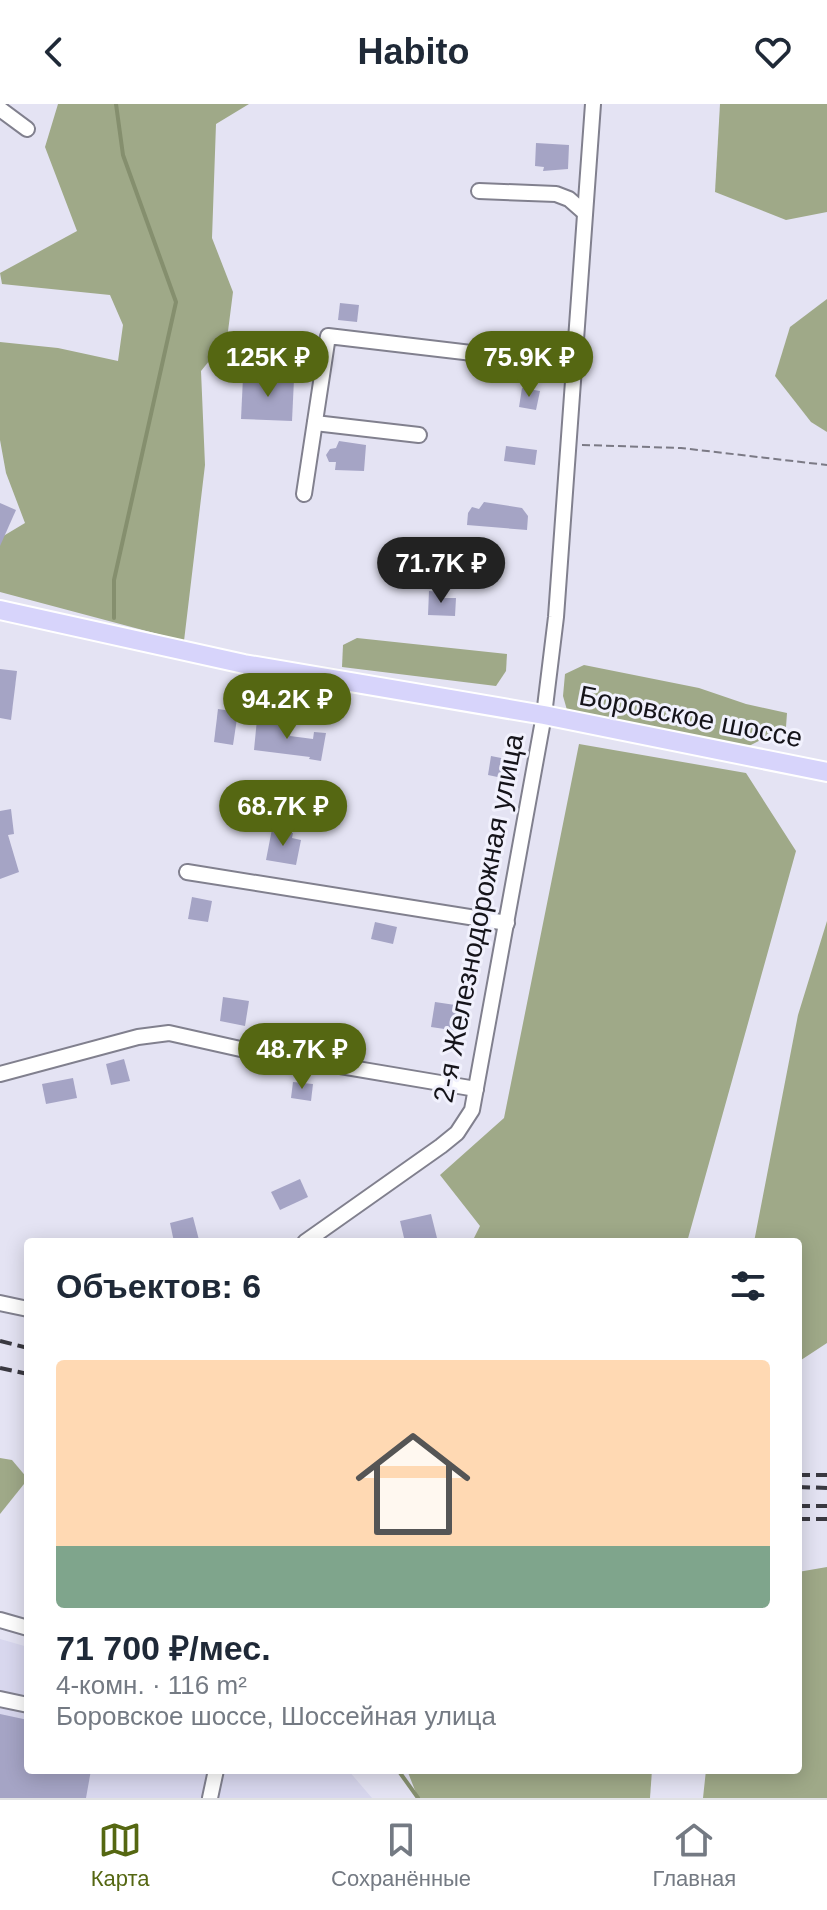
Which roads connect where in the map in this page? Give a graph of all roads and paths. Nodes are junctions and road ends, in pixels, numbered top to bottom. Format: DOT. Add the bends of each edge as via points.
graph roads {
  1 [pos="593,104"];
  2 [pos="0,109"];
  3 [pos="27,129"];
  4 [pos="479,191"];
  5 [pos="585,213"];
  6 [pos="574,365"];
  7 [pos="315,423"];
  8 [pos="419,435"];
  9 [pos="569,445"];
  10 [pos="827,465"];
  11 [pos="304,494"];
  12 [pos="0,610"];
  13 [pos="544,715"];
  14 [pos="827,772"];
  15 [pos="187,872"];
  16 [pos="507,923"];
  17 [pos="0,1074"];
  18 [pos="476,1089"];
  19 [pos="311,1238"];
  20 [pos="0,1303"];
  21 [pos="24,1308"];
  22 [pos="0,1620"];
  23 [pos="24,1627"];
  24 [pos="0,1699"];
  25 [pos="24,1704"];
  26 [pos="215,1774"];
  27 [pos="210,1798"];
  1 -- 5 [label="street, 2-я Железнодорожная улица"];
  2 -- 3 [label="street"];
  4 -- 5 [label="street" via="556,194"];
  5 -- 6 [label="street, 2-я Железнодорожная улица"];
  6 -- 7 [label="street" via="328,336"];
  6 -- 9 [label="street, 2-я Железнодорожная улица"];
  7 -- 8 [label="street"];
  7 -- 11 [label="street"];
  9 -- 10 [label="path" via="681,448"];
  9 -- 13 [label="street, 2-я Железнодорожная улица"];
  12 -- 13 [label="main road, Боровское шоссе" via="244,664"];
  13 -- 14 [label="main road, Боровское шоссе"];
  13 -- 16 [label="street, 2-я Железнодорожная улица"];
  15 -- 16 [label="street"];
  16 -- 18 [label="street, 2-я Железнодорожная улица"];
  17 -- 18 [label="street" via="169,1033"];
  18 -- 19 [label="street, 2-я Железнодорожная улица" via="472,1110 457,1133"];
  20 -- 21 [label="street"];
  22 -- 23 [label="street"];
  24 -- 25 [label="street"];
  26 -- 27 [label="street"];
}
